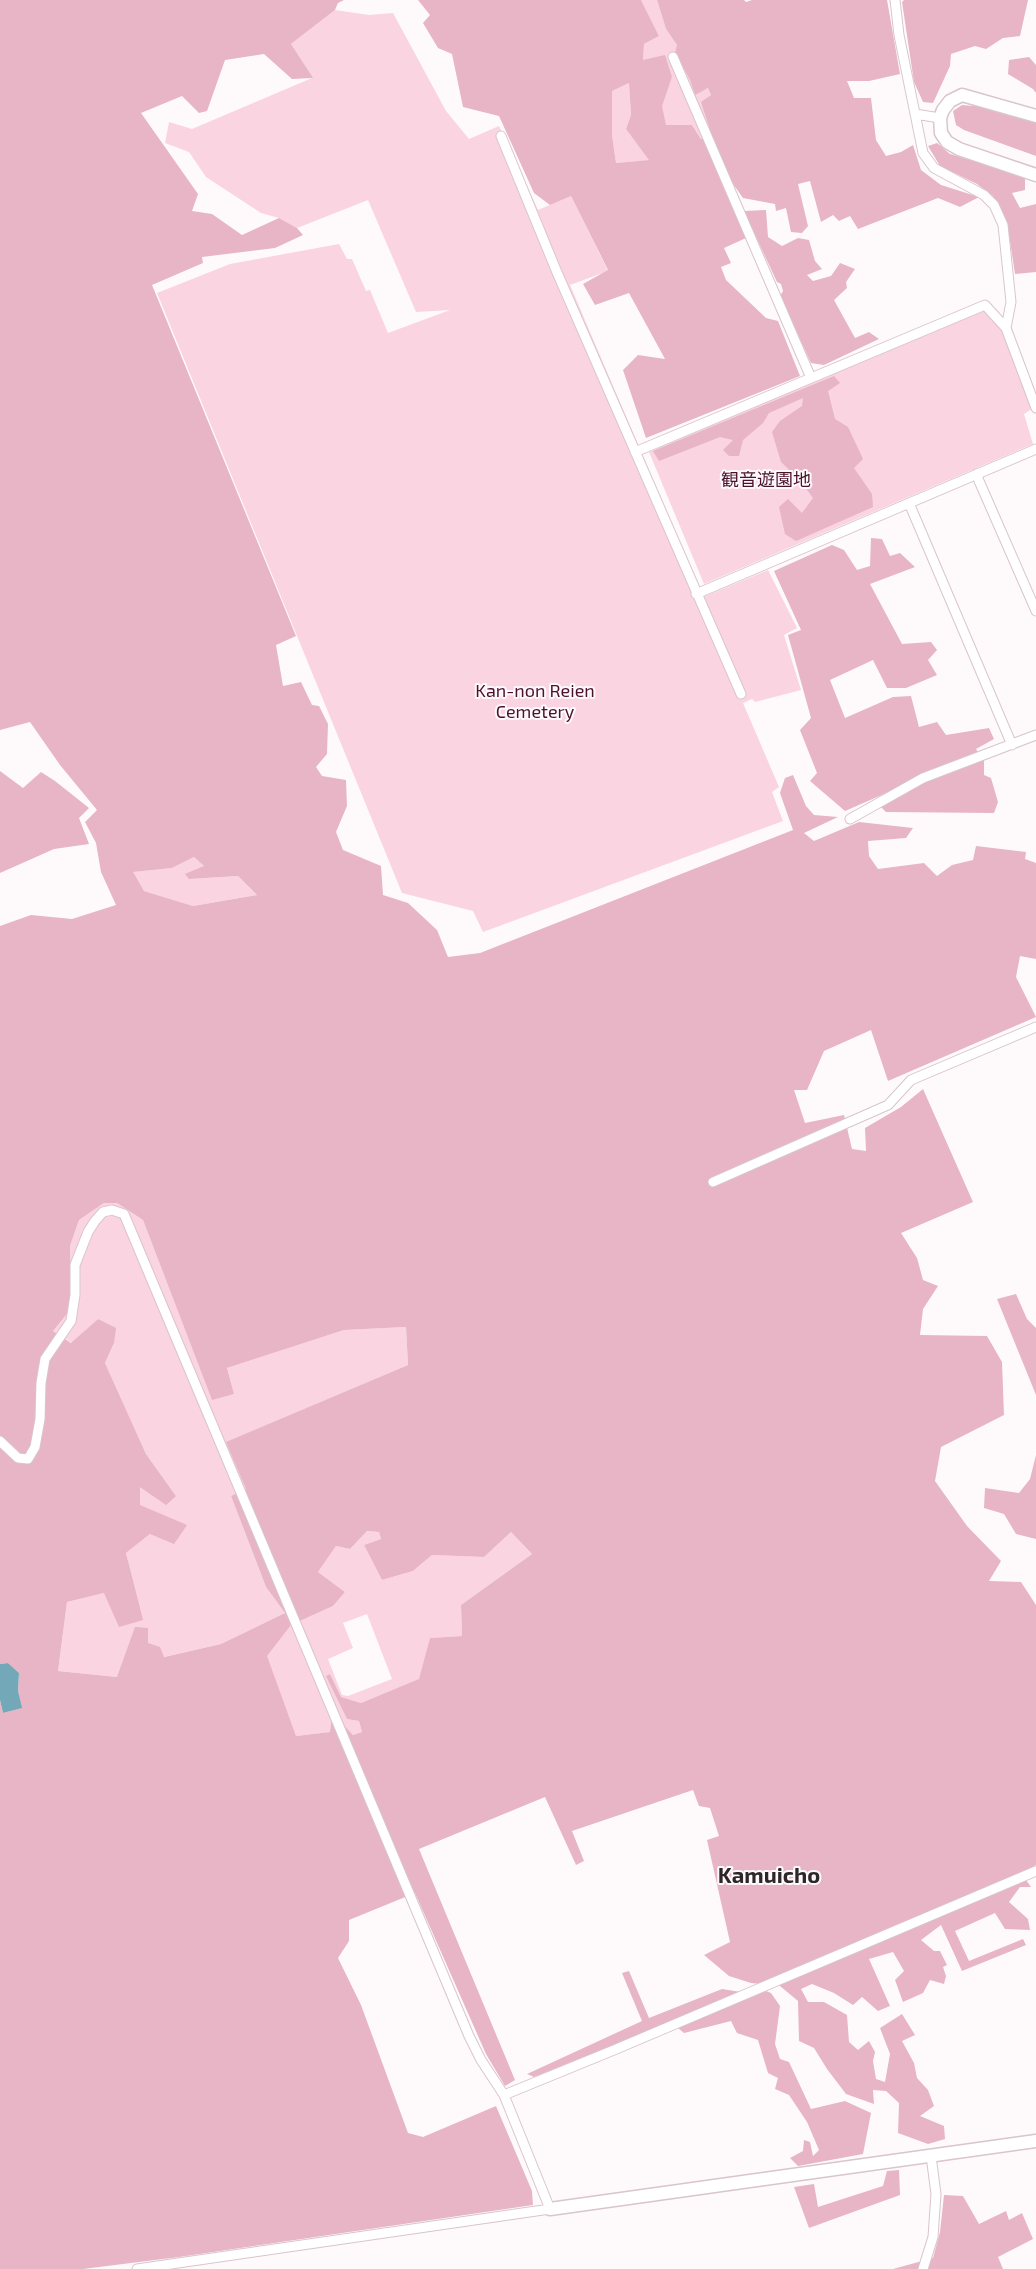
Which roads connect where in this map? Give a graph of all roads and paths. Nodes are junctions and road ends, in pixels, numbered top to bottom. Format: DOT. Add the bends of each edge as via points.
graph roads {
  1 [pos="895,0"];
  2 [pos="673,57"];
  3 [pos="915,114"];
  4 [pos="1036,116"];
  5 [pos="940,118"];
  6 [pos="501,136"];
  7 [pos="1036,175"];
  8 [pos="1006,328"];
  9 [pos="811,378"];
  10 [pos="1036,408"];
  11 [pos="1036,449"];
  12 [pos="635,452"];
  13 [pos="976,474"];
  14 [pos="909,503"];
  15 [pos="696,594"];
  16 [pos="1036,611"];
  17 [pos="741,694"];
  18 [pos="1036,735"];
  19 [pos="1012,745"];
  20 [pos="850,818"];
  21 [pos="1036,1027"];
  22 [pos="713,1182"];
  23 [pos="0,1441"];
  24 [pos="1036,1871"];
  25 [pos="504,2095"];
  26 [pos="1036,2142"];
  27 [pos="931,2156"];
  28 [pos="550,2209"];
  29 [pos="137,2269"];
  30 [pos="923,2269"];
  1 -- 3 [label="street"];
  2 -- 9 [label="street"];
  3 -- 5 [label="street"];
  3 -- 8 [label="street" via="923,153 934,168 984,195 994,205 1003,225 1011,302"];
  4 -- 5 [label="street" via="962,95 950,101"];
  5 -- 7 [label="street" via="941,133 947,142"];
  6 -- 12 [label="street"];
  8 -- 9 [label="street" via="984,305"];
  8 -- 10 [label="street"];
  9 -- 12 [label="street"];
  11 -- 13 [label="street"];
  12 -- 15 [label="street"];
  13 -- 14 [label="street"];
  13 -- 16 [label="street"];
  14 -- 15 [label="street"];
  14 -- 19 [label="street"];
  15 -- 17 [label="street"];
  18 -- 19 [label="street"];
  19 -- 20 [label="street" via="923,778"];
  21 -- 22 [label="street" via="910,1080 888,1105"];
  23 -- 25 [label="street" via="18,1458 28,1459 35,1447 45,1359 70,1321 78,1257 88,1232 103,1212 112,1210 124,1214 465,2027 480,2060"];
  24 -- 25 [label="street"];
  25 -- 28 [label="street"];
  26 -- 27 [label="street"];
  27 -- 28 [label="street"];
  27 -- 30 [label="street" via="936,2194 932,2237"];
  28 -- 29 [label="street"];
}
